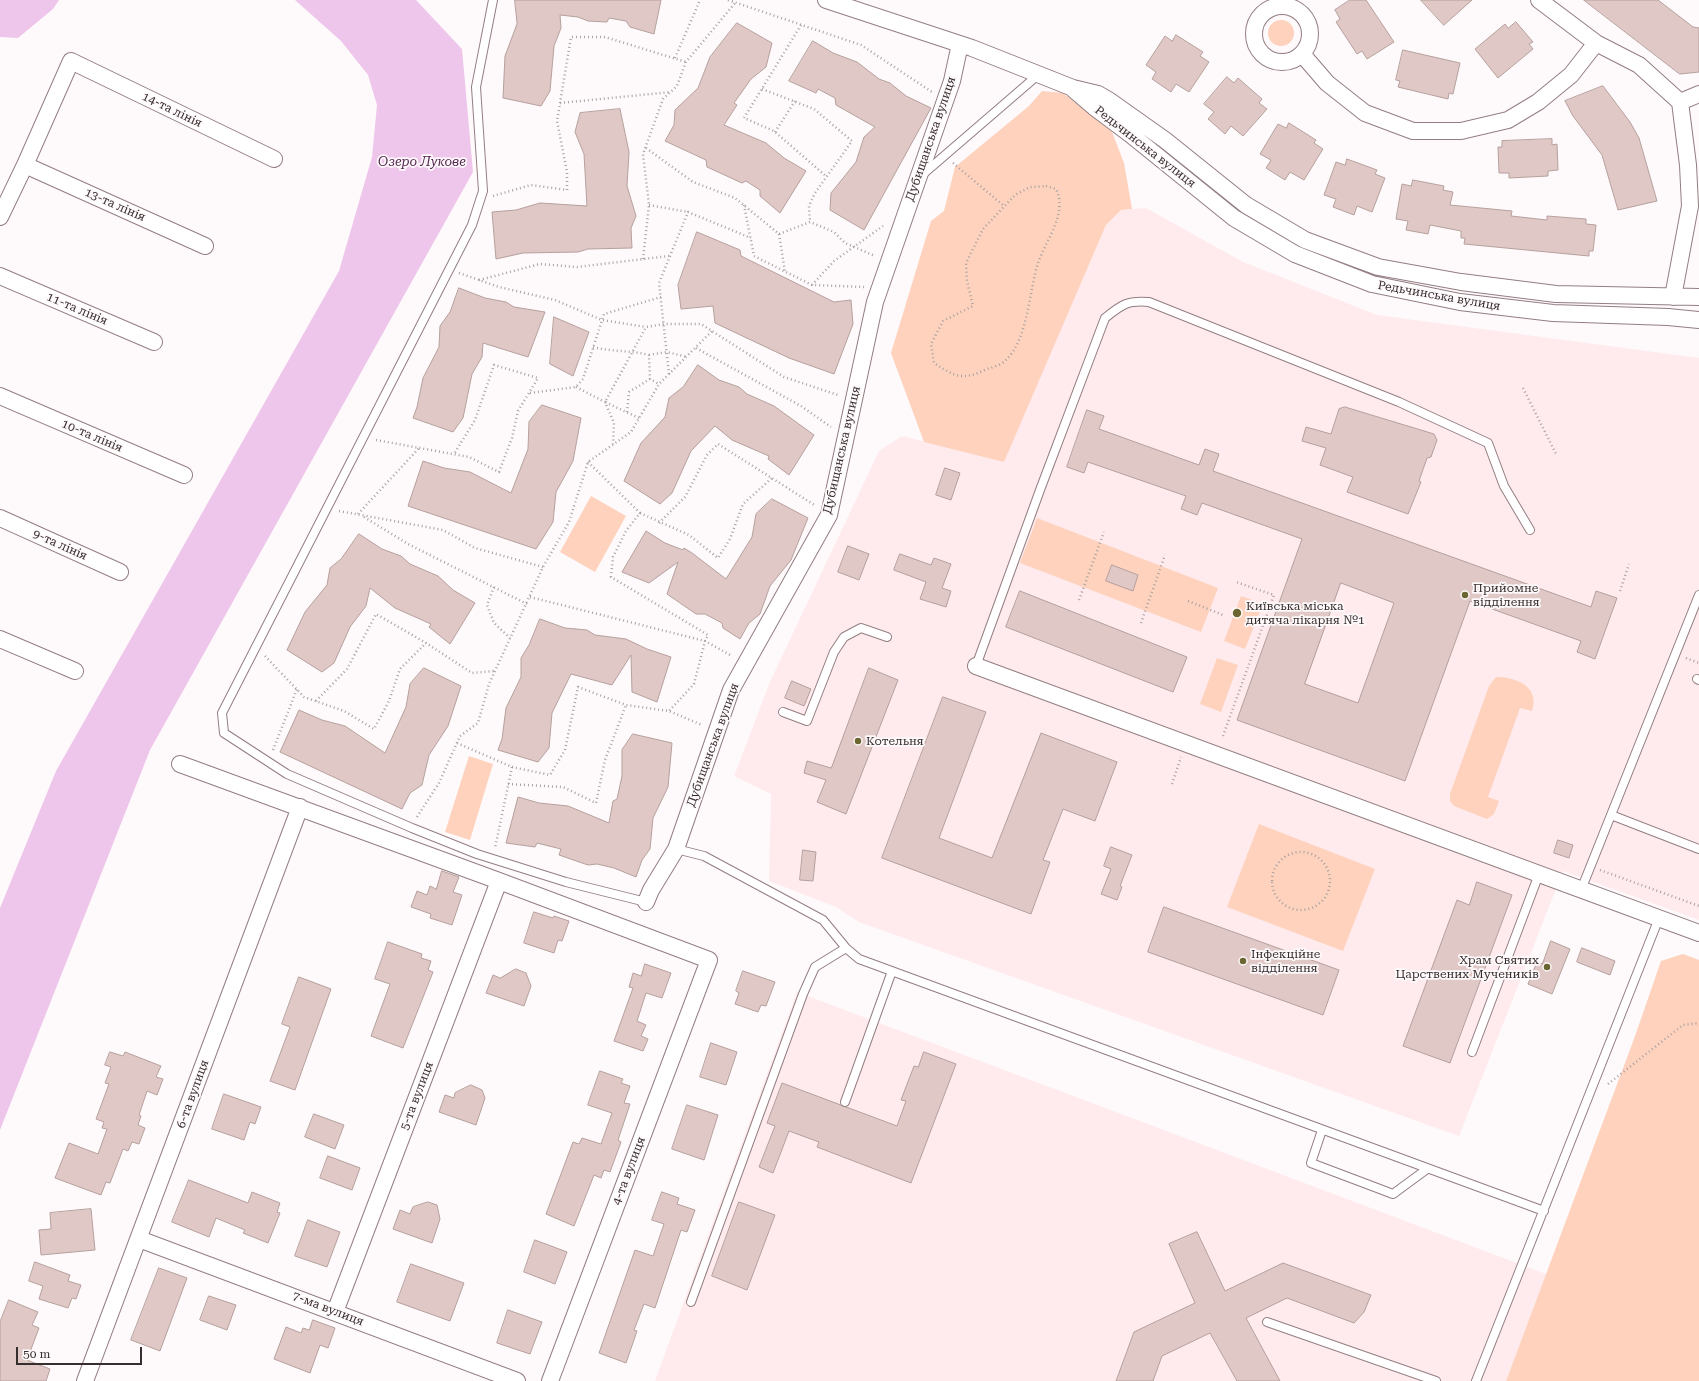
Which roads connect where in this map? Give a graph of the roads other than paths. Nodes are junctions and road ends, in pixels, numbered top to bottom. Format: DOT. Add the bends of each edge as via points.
graph roads {
  1 [pos="493,0"];
  2 [pos="826,0"];
  3 [pos="1538,0"];
  4 [pos="1596,43"];
  5 [pos="960,44"];
  6 [pos="1302,54"];
  7 [pos="1038,75"];
  8 [pos="1073,88"];
  9 [pos="1699,94"];
  10 [pos="1680,102"];
  11 [pos="274,159"];
  12 [pos="25,165"];
  13 [pos="918,179"];
  14 [pos="0,217"];
  15 [pos="205,246"];
  16 [pos="0,276"];
  17 [pos="1699,297"];
  18 [pos="1673,298"];
  19 [pos="1699,320"];
  20 [pos="154,342"];
  21 [pos="0,396"];
  22 [pos="184,475"];
  23 [pos="0,518"];
  24 [pos="1530,530"];
  25 [pos="120,572"];
  26 [pos="1699,595"];
  27 [pos="887,637"];
  28 [pos="0,639"];
  29 [pos="976,666"];
  30 [pos="75,671"];
  31 [pos="783,712"];
  32 [pos="180,764"];
  33 [pos="300,807"];
  34 [pos="1611,815"];
  35 [pos="676,849"];
  36 [pos="1699,849"];
  37 [pos="1539,874"];
  38 [pos="499,880"];
  39 [pos="1581,890"];
  40 [pos="646,902"];
  41 [pos="1659,918"];
  42 [pos="1699,933"];
  43 [pos="846,948"];
  44 [pos="892,971"];
  45 [pos="1472,1052"];
  46 [pos="845,1102"];
  47 [pos="1322,1130"];
  48 [pos="1427,1169"];
  49 [pos="1544,1211"];
  50 [pos="139,1239"];
  51 [pos="692,1302"];
  52 [pos="336,1312"];
  53 [pos="1267,1322"];
  54 [pos="85,1381"];
  55 [pos="517,1381"];
  56 [pos="550,1381"];
  57 [pos="1436,1381"];
  58 [pos="1476,1381"];
  1 -- 40 [label="lane" via="476,87 483,191 472,225 222,713 224,733 287,774 412,828 477,854 566,882"];
  2 -- 5 [label="street, Редьчинська вулиця"];
  3 -- 4 [label="street"];
  4 -- 6 [label="street" via="1571,75 1538,102 1508,120 1461,131 1413,131 1365,113 1327,83"];
  4 -- 10 [label="street" via="1639,65"];
  5 -- 7 [label="street, Редьчинська вулиця"];
  5 -- 13 [label="street, Дубищанська вулиця" via="952,80"];
  7 -- 8 [label="street, Редьчинська вулиця"];
  7 -- 13 [label="lane"];
  8 -- 18 [label="street, Редьчинська вулиця" via="1098,94 1110,101 1165,140 1246,206 1298,237 1378,267 1461,282 1556,294"];
  8 -- 19 [label="street, Редьчинська вулиця" via="1234,218 1295,254 1372,284 1460,302 1553,313"];
  9 -- 10 [label="street"];
  10 -- 18 [label="street" via="1690,206"];
  11 -- 12 [label="street, 14-та лінія" via="70,60"];
  12 -- 14 [label="street"];
  12 -- 15 [label="street, 13-та лінія"];
  13 -- 35 [label="street, Дубищанська вулиця" via="875,302 829,515 731,690"];
  16 -- 20 [label="street, 11-та лінія"];
  17 -- 18 [label="street, Редьчинська вулиця"];
  21 -- 22 [label="street, 10-та лінія"];
  23 -- 25 [label="street, 9-та лінія"];
  24 -- 29 [label="lane" via="1504,486 1488,443 1399,402 1149,302 1134,300 1119,306 1105,318"];
  26 -- 34 [label="lane"];
  27 -- 31 [label="lane" via="861,628 844,637 834,652 807,721"];
  28 -- 30 [label="street"];
  29 -- 37 [label="street"];
  32 -- 33 [label="street"];
  33 -- 38 [label="street"];
  33 -- 50 [label="street, 6-та вулиця"];
  34 -- 36 [label="lane"];
  34 -- 39 [label="lane"];
  35 -- 40 [label="street, Дубищанська вулиця"];
  35 -- 43 [label="lane" via="704,856 823,920"];
  37 -- 39 [label="street"];
  37 -- 45 [label="lane"];
  38 -- 52 [label="street, 5-та вулиця"];
  38 -- 56 [label="street, 4-та вулиця" via="709,960"];
  39 -- 41 [label="street"];
  41 -- 42 [label="street"];
  41 -- 49 [label="lane"];
  43 -- 44 [label="lane" via="859,959"];
  43 -- 51 [label="lane" via="815,967 803,994"];
  44 -- 46 [label="lane"];
  44 -- 47 [label="lane"];
  47 -- 48 [label="lane"];
  47 -- 48 [label="lane" via="1311,1163 1393,1194"];
  48 -- 49 [label="lane"];
  49 -- 58 [label="lane"];
  50 -- 52 [label="street, 7-ма вулиця"];
  50 -- 54 [label="street, 6-та вулиця"];
  52 -- 55 [label="street, 7-ма вулиця"];
  53 -- 57 [label="lane"];
}
